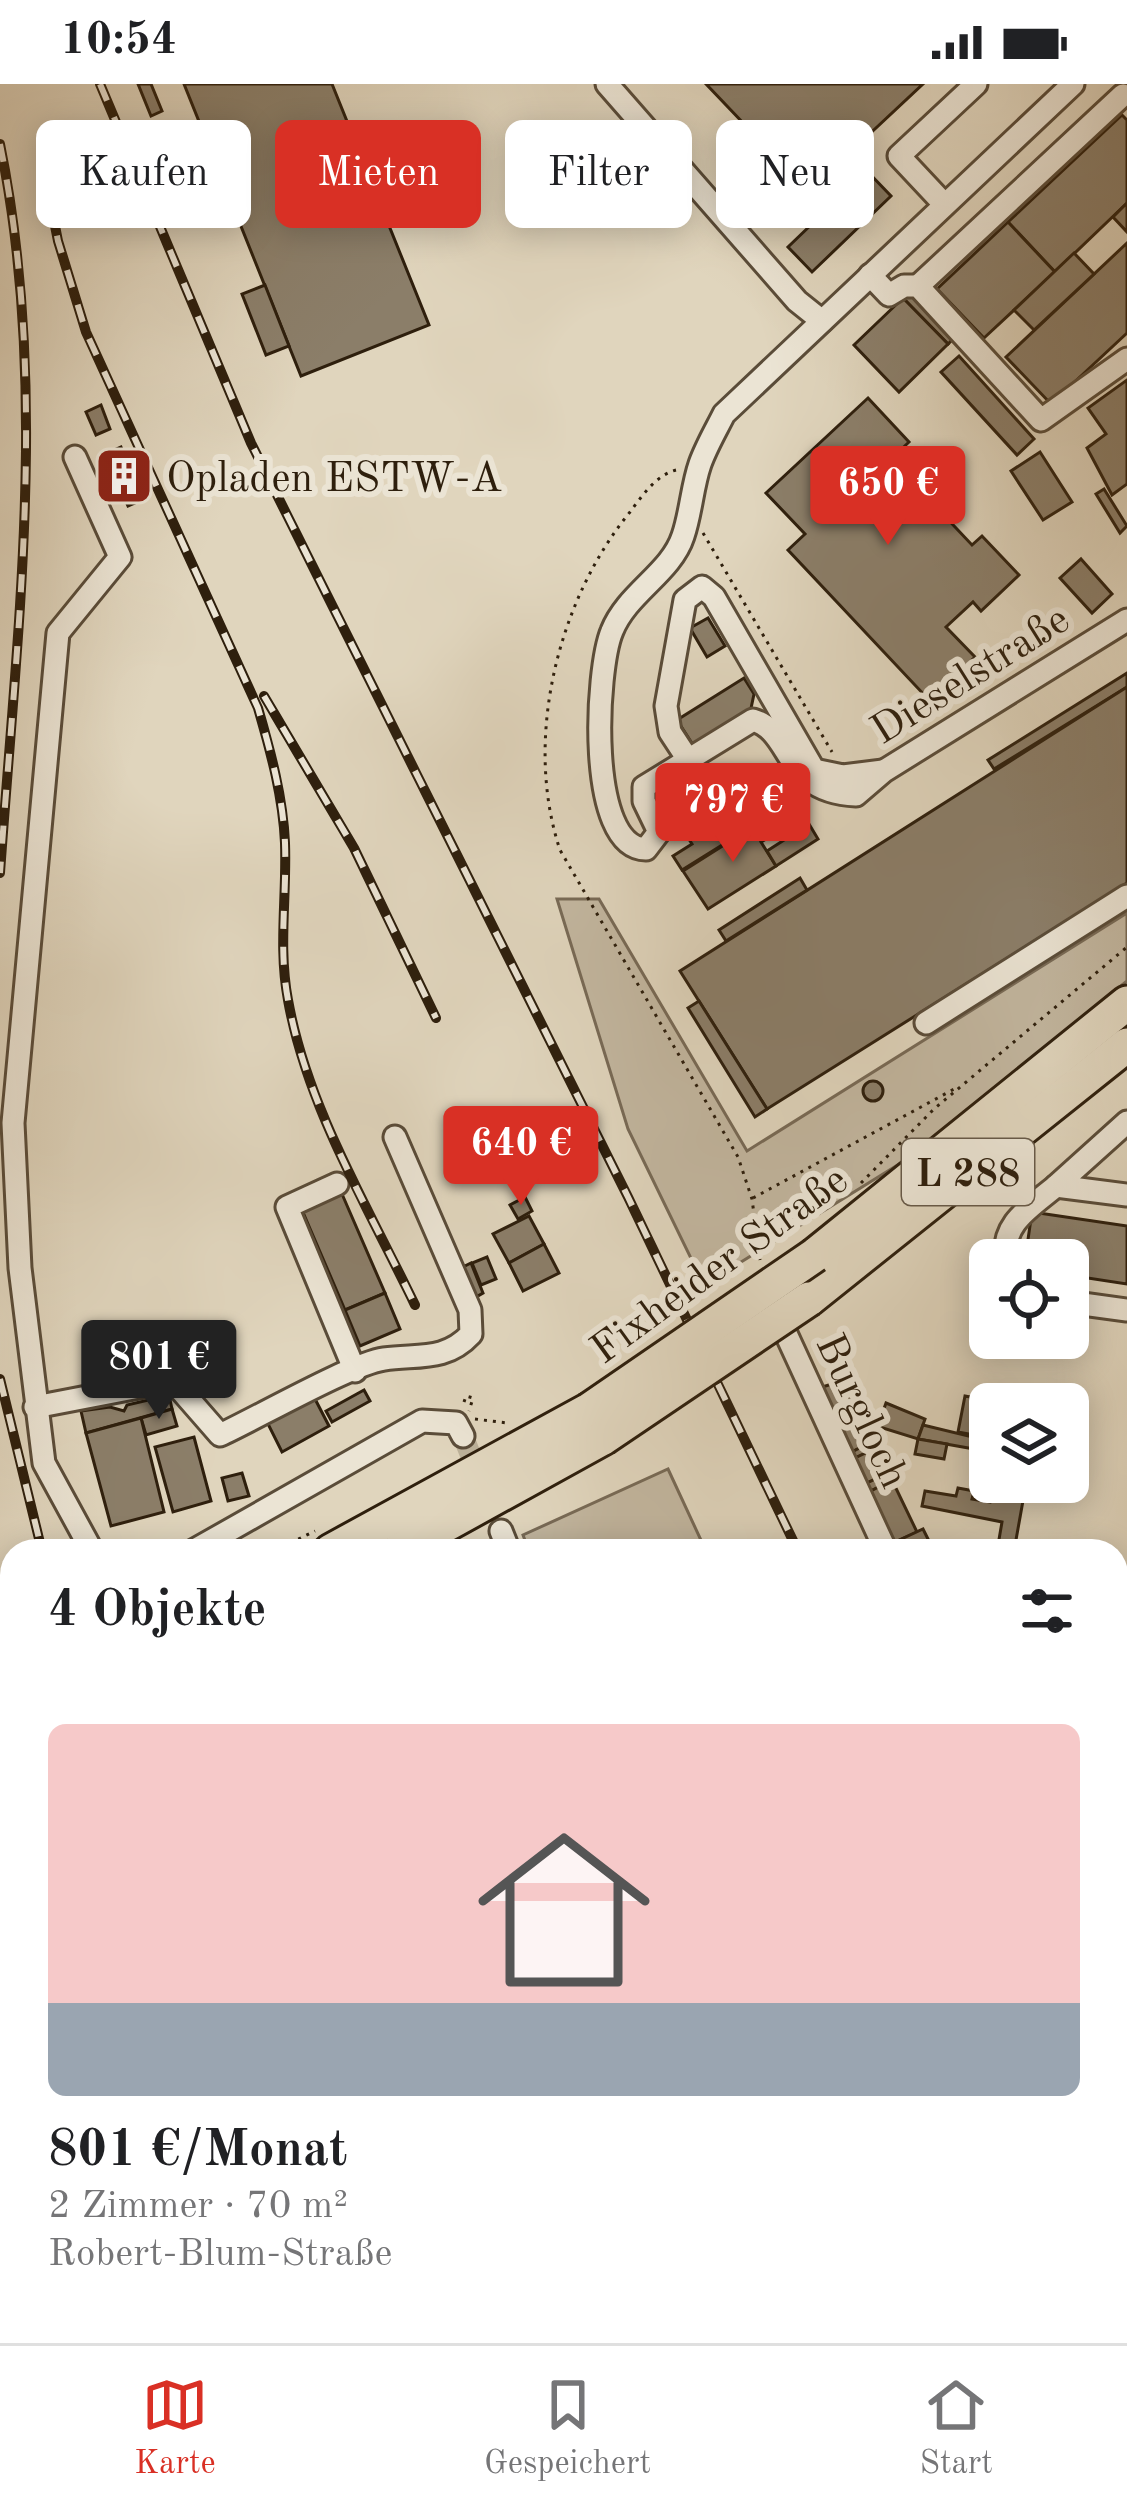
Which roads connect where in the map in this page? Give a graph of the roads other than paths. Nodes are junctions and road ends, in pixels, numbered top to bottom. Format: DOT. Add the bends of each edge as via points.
graph roads {
  1 [pos="607,84"];
  2 [pos="976,84"];
  3 [pos="1073,84"];
  4 [pos="1121,93"];
  5 [pos="944,204"];
  6 [pos="870,275"];
  7 [pos="918,286"];
  8 [pos="822,321"];
  9 [pos="1127,359"];
  10 [pos="75,457"];
  11 [pos="1127,620"];
  12 [pos="687,758"];
  13 [pos="849,785"];
  14 [pos="1127,896"];
  15 [pos="1127,1004"];
  16 [pos="926,1022"];
  17 [pos="1127,1045"];
  18 [pos="1127,1122"];
  19 [pos="394,1137"];
  20 [pos="337,1184"];
  21 [pos="1056,1186"];
  22 [pos="1127,1195"];
  23 [pos="1005,1239"];
  24 [pos="772,1302"];
  25 [pos="1089,1305"];
  26 [pos="1127,1310"];
  27 [pos="355,1371"];
  28 [pos="35,1407"];
  29 [pos="596,1424"];
  30 [pos="460,1430"];
  31 [pos="86,1539"];
  32 [pos="214,1539"];
  33 [pos="356,1539"];
  34 [pos="417,1539"];
  35 [pos="881,1539"];
  1 -- 8 [label="street"];
  2 -- 5 [label="street" via="899,156"];
  3 -- 5 [label="street"];
  4 -- 7 [label="street"];
  5 -- 6 [label="street"];
  6 -- 7 [label="street" via="889,296"];
  6 -- 8 [label="street"];
  7 -- 9 [label="street" via="1041,420"];
  8 -- 12 [label="street" via="724,414 700,464 682,540 624,606 605,651 605,791 632,847 646,849 659,832 644,788"];
  10 -- 28 [label="street" via="129,558 58,633 37,822 13,1123"];
  11 -- 13 [label="street, Dieselstraße"];
  12 -- 13 [label="street" via="742,723 759,722 802,777 828,790"];
  12 -- 13 [label="street" via="670,732 666,706 685,600 702,587 805,758"];
  14 -- 16 [label="street"];
  15 -- 29 [label="highway, Fixheider Straße / L 288, bridge"];
  17 -- 29 [label="highway, Fixheider Straße / L 288, bridge" via="809,1299"];
  18 -- 21 [label="street"];
  19 -- 27 [label="street" via="473,1322 462,1344 440,1355 382,1359"];
  20 -- 27 [label="street" via="287,1207"];
  21 -- 22 [label="street"];
  21 -- 23 [label="street"];
  24 -- 35 [label="street, Burgloch"];
  25 -- 26 [label="street"];
  27 -- 28 [label="street" via="220,1435 166,1382"];
  28 -- 31 [label="street" via="44,1462"];
  29 -- 33 [label="highway, Fixheider Straße / L 288"];
  29 -- 34 [label="highway, Fixheider Straße / L 288"];
  30 -- 32 [label="street" via="422,1421"];
}
